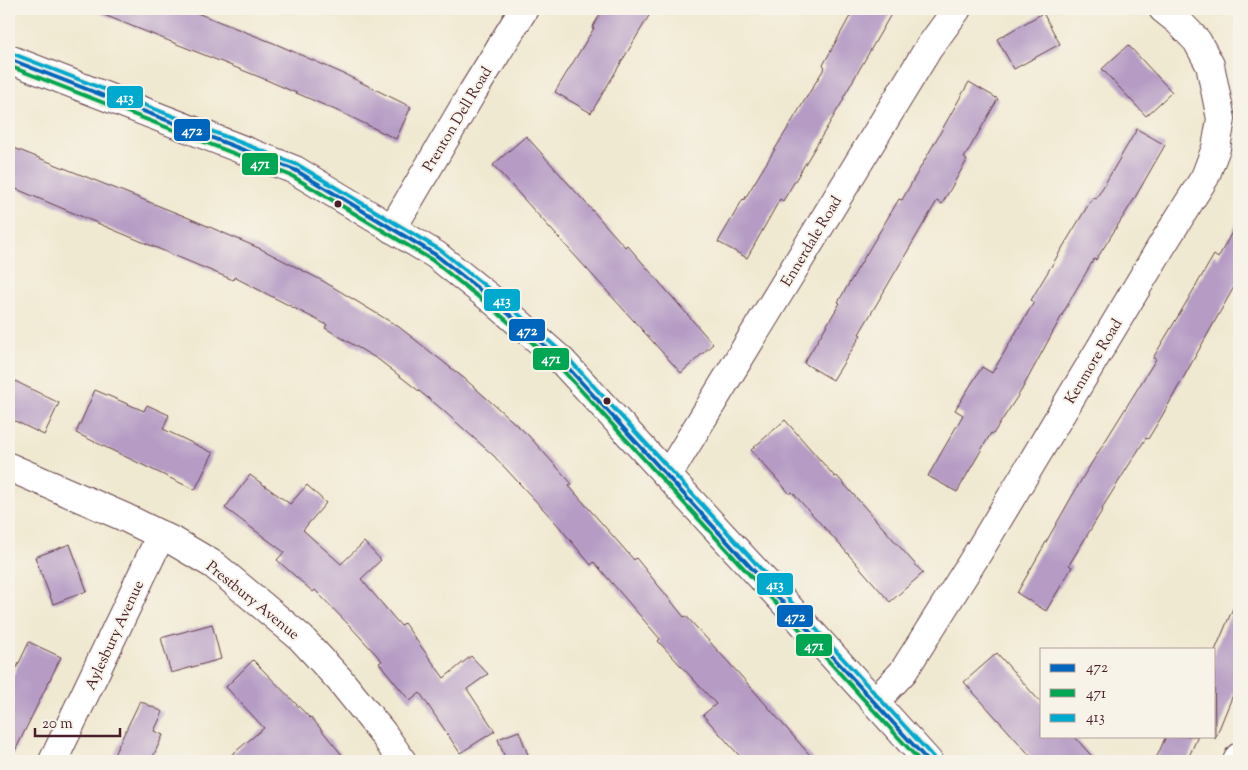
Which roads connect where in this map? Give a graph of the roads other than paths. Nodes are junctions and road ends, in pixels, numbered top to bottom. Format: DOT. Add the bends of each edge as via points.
graph roads {
  1 [pos="524,9"];
  2 [pos="957,9"];
  3 [pos="1163,9"];
  4 [pos="9,59"];
  5 [pos="392,229"];
  6 [pos="9,467"];
  7 [pos="668,475"];
  8 [pos="161,535"];
  9 [pos="875,702"];
  10 [pos="1239,757"];
  11 [pos="53,761"];
  12 [pos="402,761"];
  13 [pos="928,761"];
  14 [pos="1238,761"];
  1 -- 5 [label="main road, Prenton Dell Road"];
  2 -- 7 [label="main road, Ennerdale Road" via="928,49"];
  3 -- 9 [label="main road, Kenmore Road" via="1197,41 1210,65 1221,118 1216,148 1205,178 924,640 903,672"];
  4 -- 5 [label="main road" via="295,170"];
  5 -- 7 [label="main road" via="436,255 554,354"];
  6 -- 8 [label="main road, Prestbury Avenue"];
  7 -- 9 [label="main road"];
  8 -- 11 [label="main road, Aylesbury Avenue"];
  8 -- 12 [label="main road, Prestbury Avenue" via="214,565 300,638 339,679"];
  9 -- 13 [label="main road"];
  10 -- 14 [label="main road"];
}
